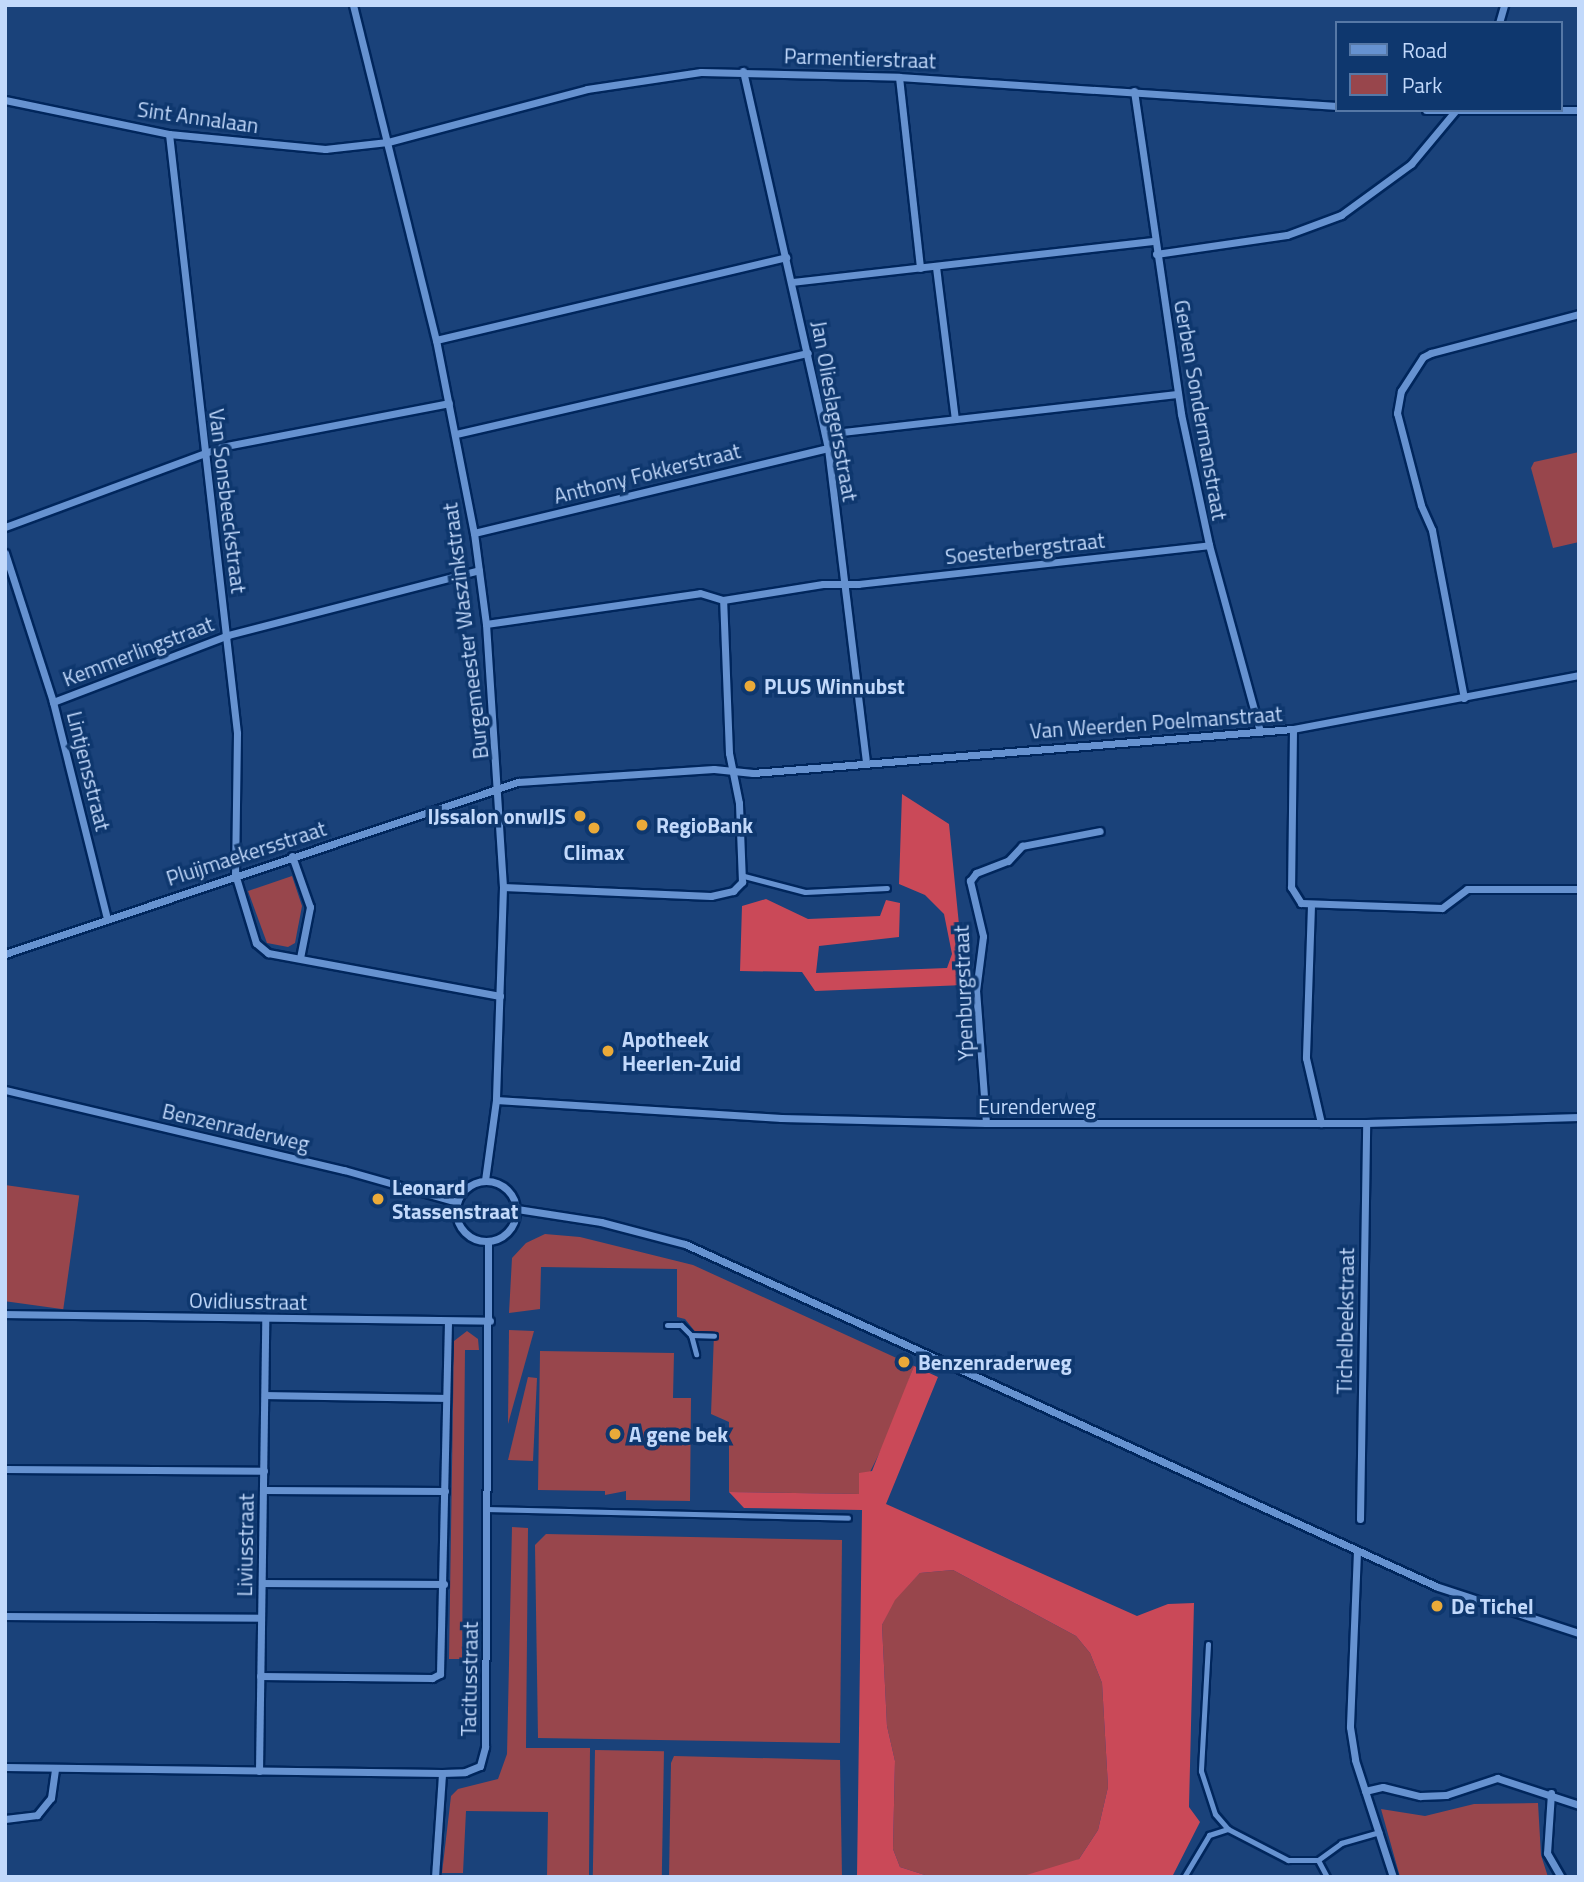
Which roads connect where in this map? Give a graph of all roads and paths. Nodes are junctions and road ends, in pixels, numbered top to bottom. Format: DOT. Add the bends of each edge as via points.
graph roads {
  1 [pos="353,5"];
  2 [pos="743,71"];
  3 [pos="899,77"];
  4 [pos="1134,91"];
  5 [pos="5,100"];
  6 [pos="1336,106"];
  7 [pos="1454,112"];
  8 [pos="169,134"];
  9 [pos="387,142"];
  10 [pos="1154,241"];
  11 [pos="1156,254"];
  12 [pos="786,257"];
  13 [pos="936,267"];
  14 [pos="919,268"];
  15 [pos="792,282"];
  16 [pos="1579,314"];
  17 [pos="436,340"];
  18 [pos="808,353"];
  19 [pos="1178,394"];
  20 [pos="449,403"];
  21 [pos="955,419"];
  22 [pos="456,434"];
  23 [pos="825,434"];
  24 [pos="828,448"];
  25 [pos="204,452"];
  26 [pos="5,527"];
  27 [pos="474,533"];
  28 [pos="1209,545"];
  29 [pos="5,553"];
  30 [pos="479,570"];
  31 [pos="845,584"];
  32 [pos="723,600"];
  33 [pos="486,624"];
  34 [pos="228,635"];
  35 [pos="1579,675"];
  36 [pos="1464,698"];
  37 [pos="53,702"];
  38 [pos="1293,729"];
  39 [pos="1260,731"];
  40 [pos="866,763"];
  41 [pos="732,771"];
  42 [pos="499,790"];
  43 [pos="1100,831"];
  44 [pos="292,856"];
  45 [pos="235,874"];
  46 [pos="744,876"];
  47 [pos="503,887"];
  48 [pos="887,888"];
  49 [pos="1579,889"];
  50 [pos="1311,905"];
  51 [pos="107,919"];
  52 [pos="5,954"];
  53 [pos="300,958"];
  54 [pos="500,996"];
  55 [pos="5,1090"];
  56 [pos="496,1100"];
  57 [pos="1579,1117"];
  58 [pos="1321,1123"];
  59 [pos="1366,1123"];
  60 [pos="986,1124"];
  61 [pos="485,1180"];
  62 [pos="457,1202"];
  63 [pos="517,1209"];
  64 [pos="488,1241"];
  65 [pos="5,1314"];
  66 [pos="264,1319"];
  67 [pos="448,1321"];
  68 [pos="490,1321"];
  69 [pos="667,1325"];
  70 [pos="691,1335"];
  71 [pos="714,1336"];
  72 [pos="696,1354"];
  73 [pos="265,1395"];
  74 [pos="446,1398"];
  75 [pos="5,1469"];
  76 [pos="264,1471"];
  77 [pos="263,1490"];
  78 [pos="444,1491"];
  79 [pos="488,1508"];
  80 [pos="848,1518"];
  81 [pos="1360,1519"];
  82 [pos="1357,1551"];
  83 [pos="262,1583"];
  84 [pos="444,1584"];
  85 [pos="5,1616"];
  86 [pos="261,1618"];
  87 [pos="1579,1633"];
  88 [pos="1208,1644"];
  89 [pos="260,1676"];
  90 [pos="5,1767"];
  91 [pos="55,1768"];
  92 [pos="259,1771"];
  93 [pos="442,1773"];
  94 [pos="1365,1791"];
  95 [pos="1551,1793"];
  96 [pos="1579,1805"];
  97 [pos="5,1819"];
  98 [pos="1228,1829"];
  99 [pos="1379,1832"];
  100 [pos="1318,1860"];
  101 [pos="435,1877"];
  102 [pos="1184,1877"];
  103 [pos="1328,1877"];
  104 [pos="1393,1877"];
  105 [pos="1561,1877"];
  1 -- 9 [label="street, Burgemeester Waszinkstraat"];
  2 -- 3 [label="street, Parmentierstraat"];
  2 -- 9 [label="street, Parmentierstraat" via="663,76 587,89"];
  2 -- 12 [label="street, Jan Olieslagersstraat"];
  3 -- 4 [label="street, Parmentierstraat"];
  3 -- 14 [label="street"];
  4 -- 6 [label="street, Parmentierstraat"];
  4 -- 10 [label="street, Gerben Sondermanstraat"];
  5 -- 8 [label="street, Sint Annalaan"];
  7 -- 11 [label="street" via="1411,164 1341,215 1287,235"];
  8 -- 9 [label="street, Sint Annalaan" via="325,149"];
  8 -- 25 [label="street, Van Sonsbeeckstraat"];
  9 -- 17 [label="street, Burgemeester Waszinkstraat"];
  10 -- 11 [label="street, Gerben Sondermanstraat"];
  10 -- 13 [label="street"];
  11 -- 19 [label="street, Gerben Sondermanstraat"];
  12 -- 15 [label="street, Jan Olieslagersstraat"];
  12 -- 17 [label="street"];
  13 -- 14 [label="street"];
  13 -- 21 [label="street"];
  14 -- 15 [label="street"];
  15 -- 18 [label="street, Jan Olieslagersstraat"];
  16 -- 36 [label="street" via="1431,353 1423,357 1401,391 1396,413 1432,530"];
  17 -- 20 [label="street, Burgemeester Waszinkstraat"];
  18 -- 22 [label="street"];
  18 -- 23 [label="street, Jan Olieslagersstraat"];
  19 -- 21 [label="street"];
  19 -- 28 [label="street, Gerben Sondermanstraat"];
  20 -- 22 [label="street, Burgemeester Waszinkstraat"];
  20 -- 25 [label="street"];
  21 -- 23 [label="street"];
  22 -- 27 [label="street, Burgemeester Waszinkstraat"];
  23 -- 24 [label="street, Jan Olieslagersstraat"];
  24 -- 27 [label="street, Anthony Fokkerstraat"];
  24 -- 31 [label="street, Jan Olieslagersstraat"];
  25 -- 26 [label="street"];
  25 -- 34 [label="street, Van Sonsbeeckstraat"];
  27 -- 30 [label="street, Burgemeester Waszinkstraat"];
  28 -- 31 [label="street, Soesterbergstraat"];
  28 -- 39 [label="street, Gerben Sondermanstraat"];
  29 -- 37 [label="street, Lintjensstraat"];
  30 -- 33 [label="street, Burgemeester Waszinkstraat"];
  30 -- 34 [label="street, Kemmerlingstraat"];
  31 -- 32 [label="street, Soesterbergstraat"];
  31 -- 40 [label="street, Jan Olieslagersstraat"];
  32 -- 33 [label="street, Soesterbergstraat" via="700,593"];
  32 -- 41 [label="street"];
  33 -- 42 [label="street, Burgemeester Waszinkstraat"];
  34 -- 37 [label="street, Kemmerlingstraat"];
  34 -- 45 [label="street, Van Sonsbeeckstraat" via="238,757"];
  35 -- 36 [label="street, Van Weerden Poelmanstraat"];
  36 -- 38 [label="street, Van Weerden Poelmanstraat"];
  37 -- 51 [label="street, Lintjensstraat"];
  38 -- 39 [label="street, Van Weerden Poelmanstraat"];
  38 -- 50 [label="street" via="1290,887 1297,900"];
  39 -- 40 [label="street, Van Weerden Poelmanstraat"];
  40 -- 41 [label="street, Van Weerden Poelmanstraat"];
  41 -- 42 [label="street, Van Weerden Poelmanstraat" via="553,778 518,782"];
  41 -- 46 [label="street"];
  42 -- 44 [label="street, Pluijmaekersstraat"];
  42 -- 47 [label="street, Burgemeester Waszinkstraat"];
  43 -- 60 [label="street, Ypenburgstraat" via="1022,846 1008,861 976,873 970,881 983,936 976,991"];
  44 -- 45 [label="street, Pluijmaekersstraat"];
  44 -- 53 [label="street" via="310,907"];
  45 -- 51 [label="street, Pluijmaekersstraat"];
  45 -- 53 [label="street, Van Sonsbeeckstraat" via="259,948"];
  46 -- 47 [label="street" via="733,891 711,896"];
  46 -- 48 [label="lane" via="805,892"];
  47 -- 54 [label="street, Burgemeester Waszinkstraat"];
  49 -- 50 [label="street" via="1467,888 1442,908"];
  50 -- 58 [label="street" via="1306,1058"];
  51 -- 52 [label="street, Pluijmaekersstraat"];
  53 -- 54 [label="street"];
  54 -- 56 [label="street, Burgemeester Waszinkstraat"];
  55 -- 62 [label="street, Benzenraderweg" via="344,1170"];
  56 -- 60 [label="street, Eurenderweg" via="781,1118"];
  56 -- 61 [label="street, Burgemeester Waszinkstraat"];
  57 -- 59 [label="street, Eurenderweg"];
  58 -- 59 [label="street, Eurenderweg"];
  58 -- 60 [label="street, Eurenderweg"];
  59 -- 81 [label="street, Tichelbeekstraat"];
  61 -- 62 [label="street" via="468,1187"];
  61 -- 63 [label="street" via="507,1188"];
  62 -- 64 [label="street" via="461,1228 472,1238"];
  63 -- 64 [label="street" via="507,1234"];
  63 -- 82 [label="street" via="601,1222 685,1244"];
  64 -- 68 [label="street, Tacitusstraat"];
  65 -- 66 [label="street, Ovidiusstraat"];
  66 -- 67 [label="street, Ovidiusstraat"];
  66 -- 73 [label="street, Liviusstraat"];
  67 -- 68 [label="street, Ovidiusstraat"];
  67 -- 74 [label="street"];
  68 -- 79 [label="street, Tacitusstraat"];
  69 -- 70 [label="lane" via="681,1325"];
  70 -- 71 [label="lane"];
  70 -- 72 [label="lane"];
  73 -- 74 [label="street"];
  73 -- 76 [label="street, Liviusstraat"];
  74 -- 78 [label="street"];
  75 -- 76 [label="street"];
  76 -- 77 [label="street, Liviusstraat"];
  77 -- 78 [label="street"];
  77 -- 83 [label="street, Liviusstraat"];
  78 -- 84 [label="street"];
  79 -- 80 [label="lane"];
  79 -- 93 [label="street, Tacitusstraat" via="484,1758 474,1770"];
  82 -- 87 [label="street" via="1438,1587"];
  82 -- 94 [label="street" via="1350,1727"];
  83 -- 84 [label="street"];
  83 -- 86 [label="street, Liviusstraat"];
  84 -- 89 [label="street" via="440,1674 432,1678"];
  85 -- 86 [label="street"];
  86 -- 89 [label="street, Liviusstraat"];
  88 -- 98 [label="lane" via="1201,1771 1215,1814"];
  89 -- 92 [label="street, Liviusstraat"];
  90 -- 91 [label="street, Tacitusstraat"];
  91 -- 92 [label="street, Tacitusstraat"];
  91 -- 97 [label="street" via="51,1798 37,1815"];
  92 -- 93 [label="street, Tacitusstraat"];
  93 -- 101 [label="street"];
  94 -- 95 [label="street" via="1383,1787 1420,1796 1446,1795 1497,1778"];
  94 -- 99 [label="street"];
  95 -- 96 [label="street"];
  95 -- 105 [label="street" via="1547,1853"];
  98 -- 100 [label="lane" via="1289,1860"];
  98 -- 102 [label="lane" via="1209,1835"];
  99 -- 100 [label="lane" via="1341,1843"];
  99 -- 104 [label="street"];
  100 -- 103 [label="lane"];
}
